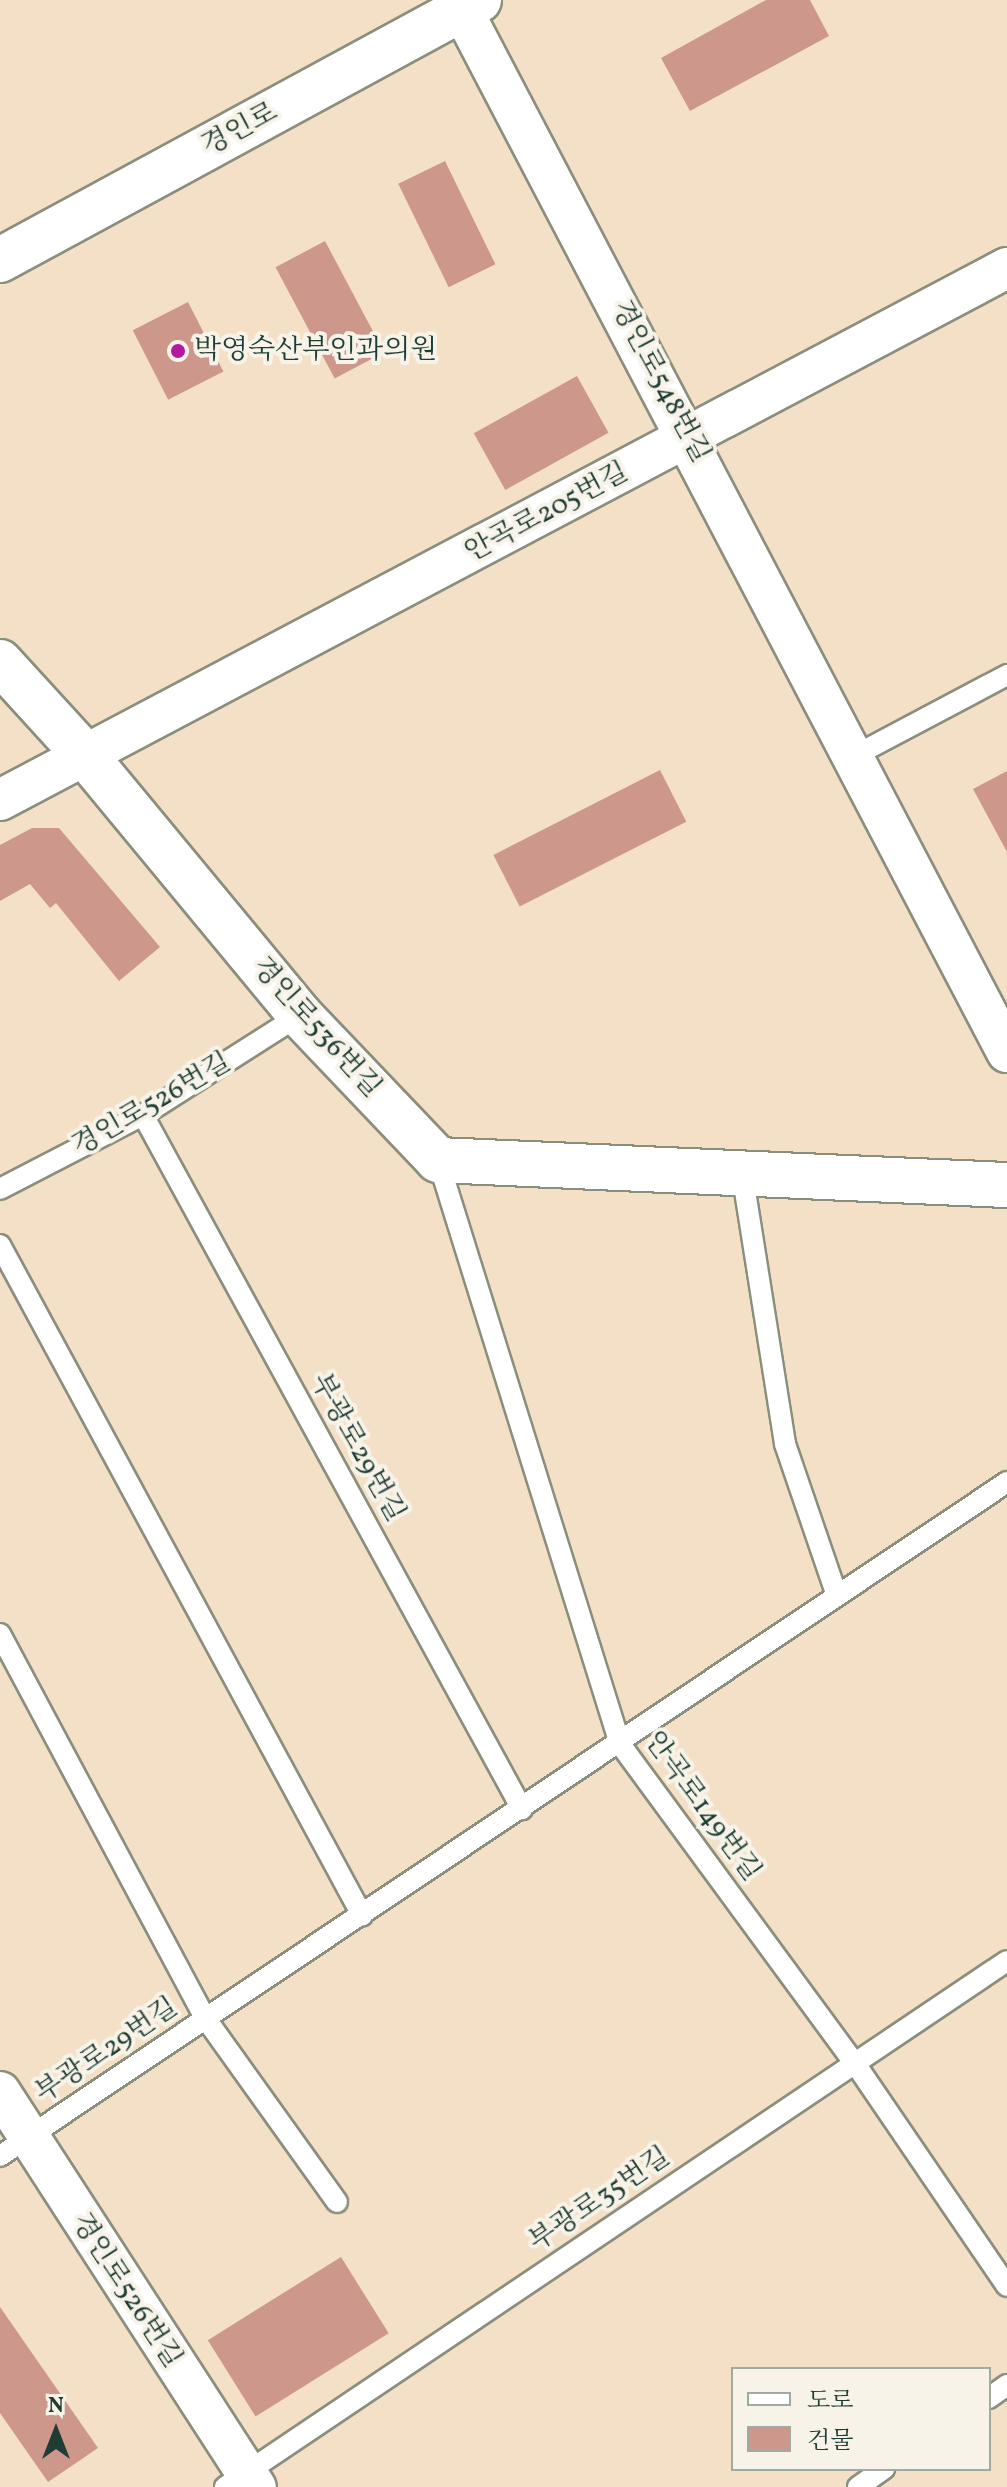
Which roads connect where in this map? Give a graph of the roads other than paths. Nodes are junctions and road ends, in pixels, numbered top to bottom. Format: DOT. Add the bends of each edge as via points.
graph roads {
  1 [pos="470,5"];
  2 [pos="0,260"];
  3 [pos="1007,268"];
  4 [pos="690,438"];
  5 [pos="0,662"];
  6 [pos="1007,675"];
  7 [pos="85,755"];
  8 [pos="856,755"];
  9 [pos="0,800"];
  10 [pos="300,1015"];
  11 [pos="1007,1052"];
  12 [pos="143,1115"];
  13 [pos="438,1160"];
  14 [pos="742,1172"];
  15 [pos="1007,1185"];
  16 [pos="0,1189"];
  17 [pos="0,1245"];
  18 [pos="1007,1482"];
  19 [pos="836,1593"];
  20 [pos="0,1634"];
  21 [pos="620,1744"];
  22 [pos="522,1809"];
  23 [pos="362,1915"];
  24 [pos="1007,1961"];
  25 [pos="206,2019"];
  26 [pos="854,2062"];
  27 [pos="0,2092"];
  28 [pos="13,2147"];
  29 [pos="337,2202"];
  30 [pos="1007,2286"];
  31 [pos="881,2471"];
  32 [pos="243,2482"];
  33 [pos="858,2487"];
  1 -- 2 [label="street, 경인로"];
  1 -- 4 [label="street, 경인로548번길"];
  3 -- 4 [label="street, 안곡로205번길"];
  4 -- 7 [label="street, 안곡로205번길"];
  4 -- 8 [label="street, 경인로548번길"];
  5 -- 7 [label="street, 경인로536번길"];
  6 -- 8 [label="lane"];
  7 -- 9 [label="street, 안곡로205번길"];
  7 -- 10 [label="street, 경인로536번길"];
  8 -- 11 [label="street, 경인로548번길"];
  10 -- 12 [label="lane, 경인로526번길"];
  10 -- 13 [label="street, 경인로536번길"];
  12 -- 16 [label="lane, 경인로526번길"];
  12 -- 22 [label="lane, 부광로29번길"];
  13 -- 14 [label="street"];
  13 -- 21 [label="lane, 안곡로149번길"];
  14 -- 15 [label="street"];
  14 -- 19 [label="lane" via="785,1444"];
  17 -- 23 [label="lane"];
  18 -- 19 [label="lane, 부광로29번길"];
  19 -- 21 [label="lane, 부광로29번길"];
  20 -- 25 [label="lane, 부광로29번길"];
  21 -- 22 [label="lane, 부광로29번길"];
  21 -- 26 [label="lane, 안곡로149번길"];
  22 -- 23 [label="lane, 부광로29번길"];
  23 -- 25 [label="lane, 부광로29번길"];
  24 -- 26 [label="lane, 부광로35번길"];
  25 -- 28 [label="lane, 부광로29번길"];
  25 -- 29 [label="lane"];
  26 -- 30 [label="lane, 안곡로149번길"];
  26 -- 32 [label="lane, 부광로35번길"];
  27 -- 28 [label="street, 경인로526번길"];
  28 -- 32 [label="street, 경인로526번길"];
  31 -- 33 [label="lane"];
}
